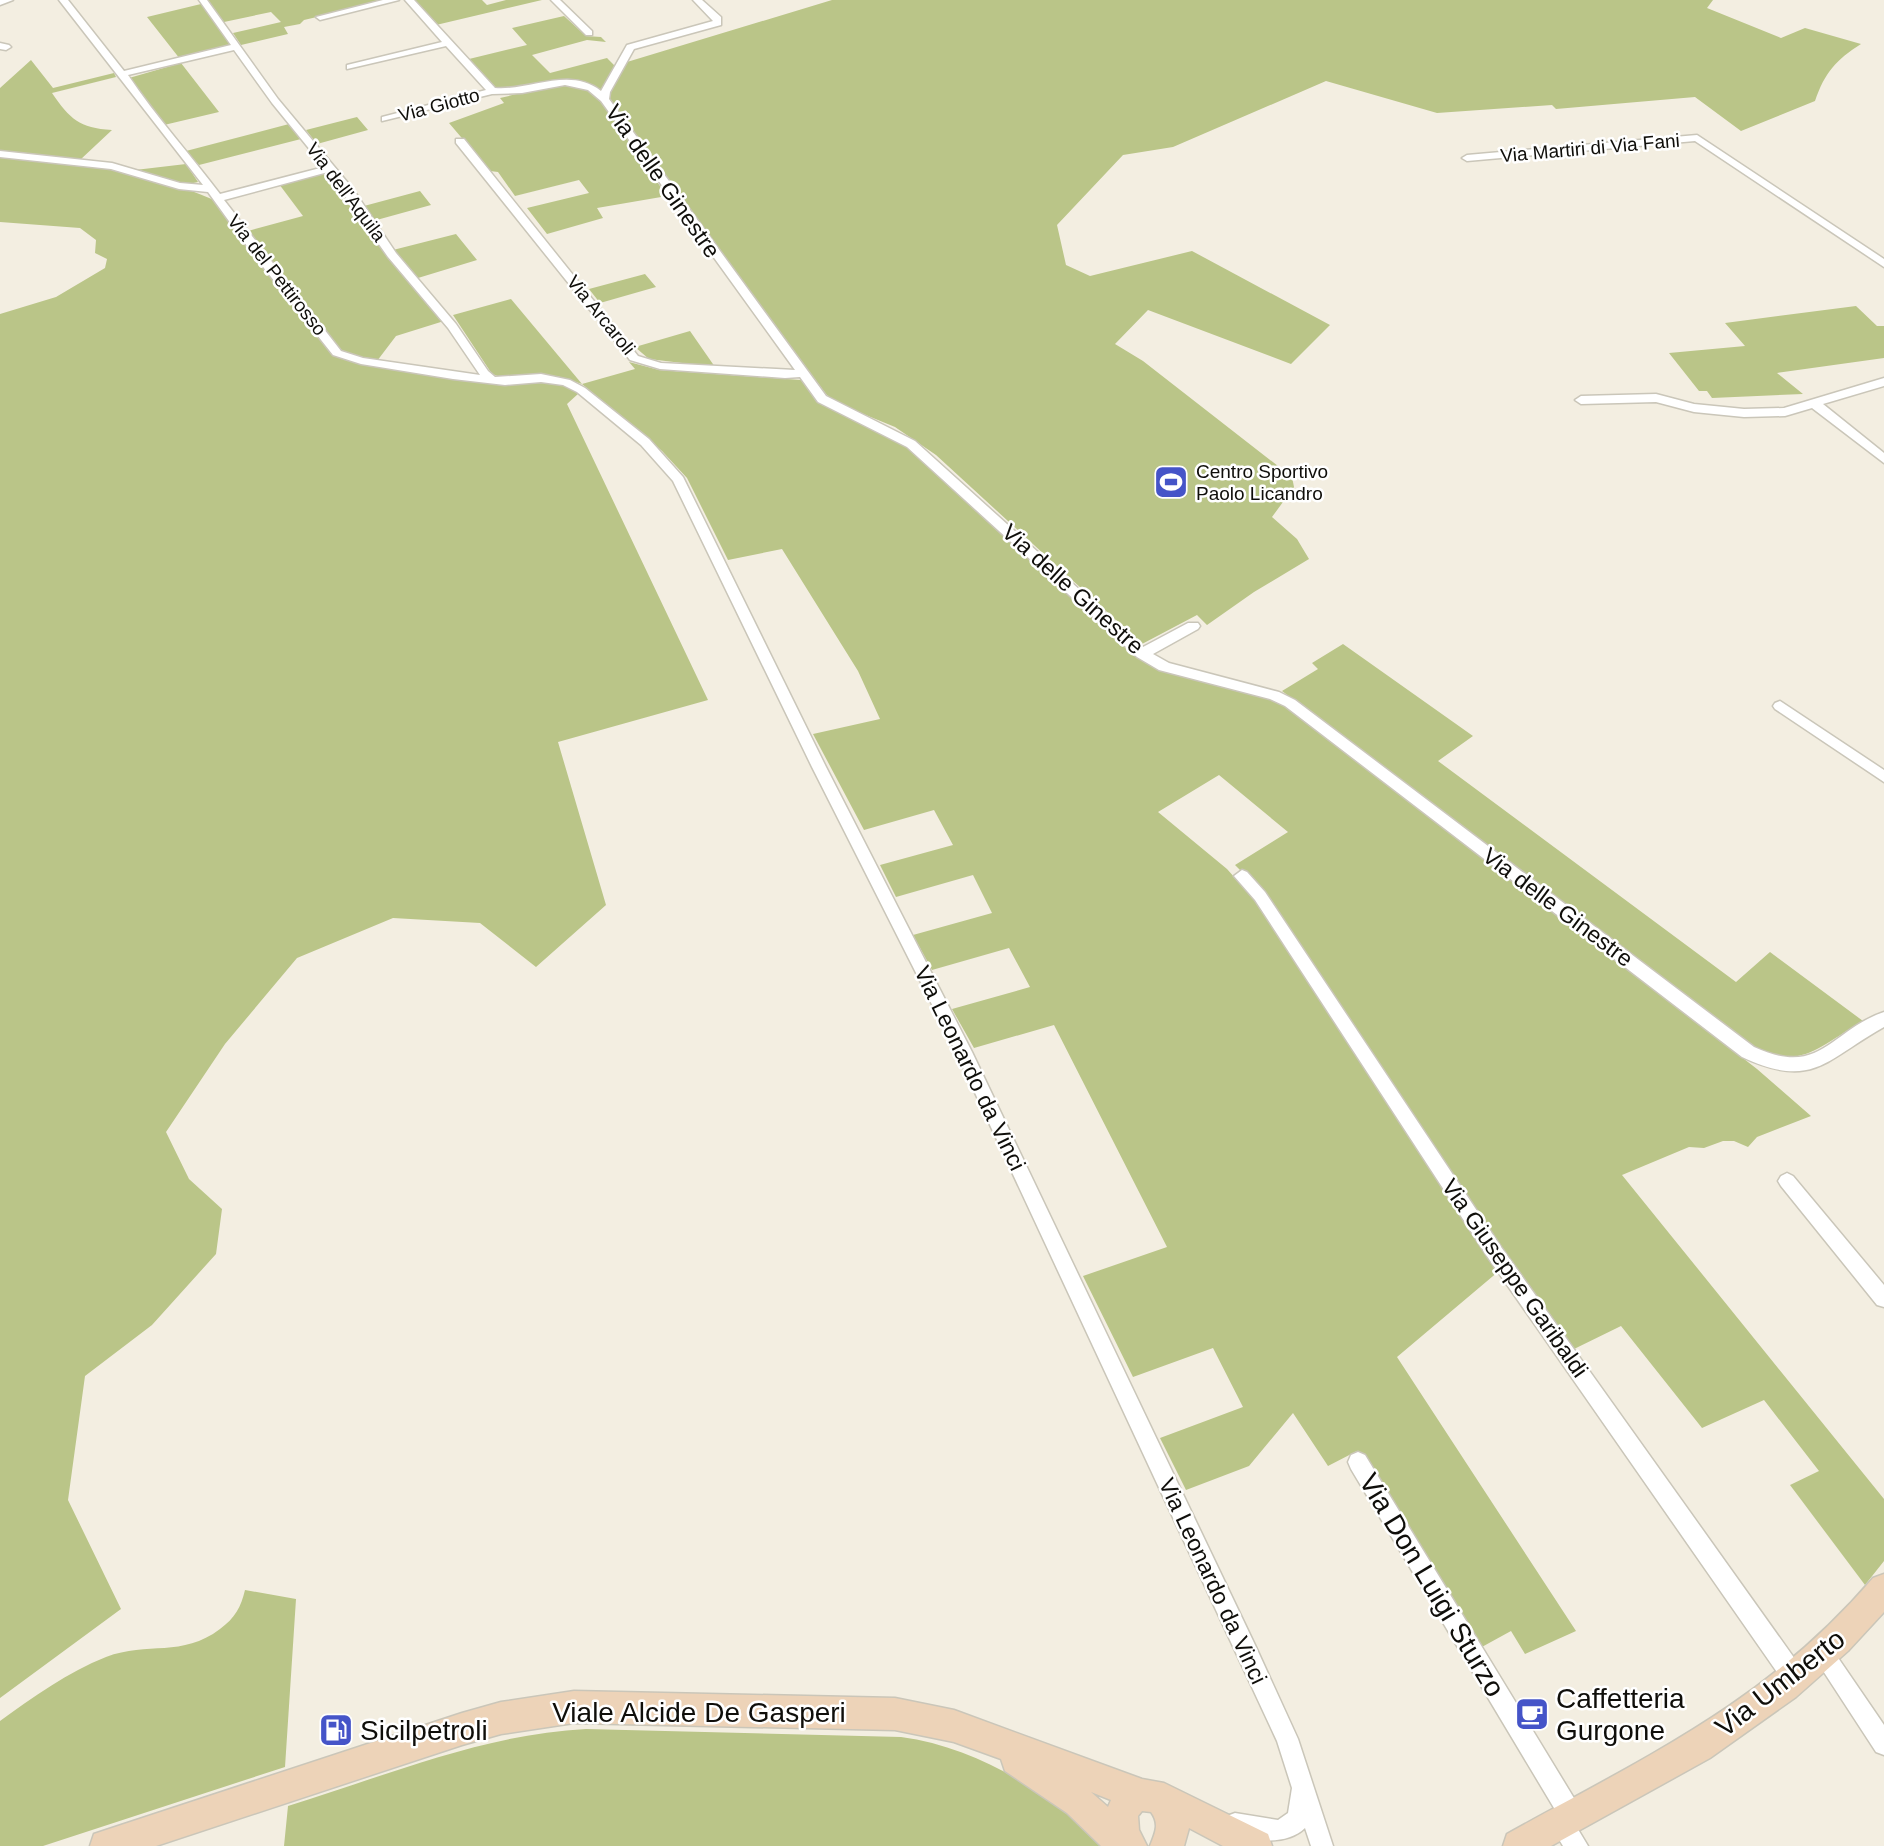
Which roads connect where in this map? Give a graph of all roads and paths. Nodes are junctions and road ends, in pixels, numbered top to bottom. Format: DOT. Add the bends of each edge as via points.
graph roads {
  1 [pos="9,0"];
  2 [pos="63,0"];
  3 [pos="203,0"];
  4 [pos="395,0"];
  5 [pos="409,0"];
  6 [pos="555,0"];
  7 [pos="697,0"];
  8 [pos="0,2"];
  9 [pos="320,17"];
  10 [pos="589,33"];
  11 [pos="448,43"];
  12 [pos="236,47"];
  13 [pos="350,67"];
  14 [pos="122,75"];
  15 [pos="492,91"];
  16 [pos="604,99"];
  17 [pos="385,119"];
  18 [pos="460,141"];
  19 [pos="0,153"];
  20 [pos="1467,158"];
  21 [pos="331,168"];
  22 [pos="215,193"];
  23 [pos="1884,264"];
  24 [pos="478,363"];
  25 [pos="803,373"];
  26 [pos="460,377"];
  27 [pos="492,380"];
  28 [pos="1884,382"];
  29 [pos="581,390"];
  30 [pos="1581,400"];
  31 [pos="1815,404"];
  32 [pos="1884,459"];
  33 [pos="1193,626"];
  34 [pos="1142,654"];
  35 [pos="1780,706"];
  36 [pos="1884,778"];
  37 [pos="1241,876"];
  38 [pos="1884,1019"];
  39 [pos="1787,1181"];
  40 [pos="1884,1298"];
  41 [pos="1357,1462"];
  42 [pos="1884,1589"];
  43 [pos="1824,1653"];
  44 [pos="1794,1677"];
  45 [pos="974,1735"];
  46 [pos="1884,1744"];
  47 [pos="1303,1785"];
  48 [pos="1152,1798"];
  49 [pos="1203,1818"];
  50 [pos="1570,1828"];
  51 [pos="141,1841"];
  52 [pos="1125,1841"];
  53 [pos="1168,1845"];
  54 [pos="106,1846"];
  55 [pos="1256,1846"];
  56 [pos="1322,1846"];
  57 [pos="1519,1846"];
  1 -- 8 [label="street"];
  2 -- 14 [label="street, Via del Pettirosso"];
  3 -- 12 [label="street, Via dell'Aquila"];
  4 -- 9 [label="street"];
  5 -- 11 [label="street"];
  6 -- 10 [label="street"];
  7 -- 16 [label="street, Via delle Ginestre" via="718,23 636,44 626,51"];
  11 -- 13 [label="street"];
  11 -- 15 [label="street"];
  12 -- 14 [label="street"];
  12 -- 21 [label="street, Via dell'Aquila"];
  14 -- 22 [label="street, Via del Pettirosso"];
  15 -- 16 [label="street" via="504,94 584,83"];
  15 -- 17 [label="street, Via Giotto"];
  16 -- 25 [label="street, Via delle Ginestre"];
  18 -- 25 [label="street, Via Arcaroli" via="634,358 660,366"];
  19 -- 22 [label="street" via="112,166"];
  20 -- 23 [label="street, Via Martiri di Via Fani" via="1697,138"];
  21 -- 22 [label="street"];
  21 -- 24 [label="street, Via dell'Aquila" via="392,256"];
  22 -- 26 [label="street, Via del Pettirosso" via="337,353"];
  24 -- 26 [label="street"];
  24 -- 27 [label="street, Via dell'Aquila"];
  25 -- 34 [label="street, Via delle Ginestre" via="828,404 895,434 931,460"];
  26 -- 27 [label="street, Via del Pettirosso"];
  27 -- 29 [label="street, Via del Pettirosso" via="558,379"];
  28 -- 31 [label="street"];
  29 -- 47 [label="street, Via Leonardo da Vinci" via="645,442 679,480 970,1064 1248,1652"];
  30 -- 31 [label="street" via="1656,398 1744,413 1785,412"];
  31 -- 32 [label="street"];
  33 -- 34 [label="street"];
  34 -- 38 [label="street, Via delle Ginestre" via="1164,667 1290,703 1765,1062 1794,1067 1808,1064"];
  35 -- 36 [label="street"];
  37 -- 44 [label="street, Via Giuseppe Garibaldi" via="1260,896 1496,1253"];
  39 -- 40 [label="street"];
  41 -- 50 [label="street, Via Don Luigi Sturzo"];
  42 -- 43 [label="main road, Via Umberto"];
  43 -- 44 [label="main road, Via Umberto"];
  43 -- 46 [label="street"];
  44 -- 50 [label="main road, Via Umberto" via="1714,1736"];
  45 -- 48 [label="main road"];
  45 -- 51 [label="main road, Viale Alcide De Gasperi" via="895,1714 574,1707 533,1712 462,1729"];
  45 -- 52 [label="main road" via="1042,1776"];
  47 -- 49 [label="street" via="1298,1819 1276,1833"];
  47 -- 56 [label="street, Via Leonardo da Vinci"];
  48 -- 49 [label="main road"];
  48 -- 52 [label="main road" via="1133,1798 1125,1805 1121,1814"];
  48 -- 53 [label="main road" via="1174,1820"];
  49 -- 55 [label="main road"];
  50 -- 57 [label="main road, Via Umberto"];
  51 -- 54 [label="main road, Viale Alcide De Gasperi"];
}
